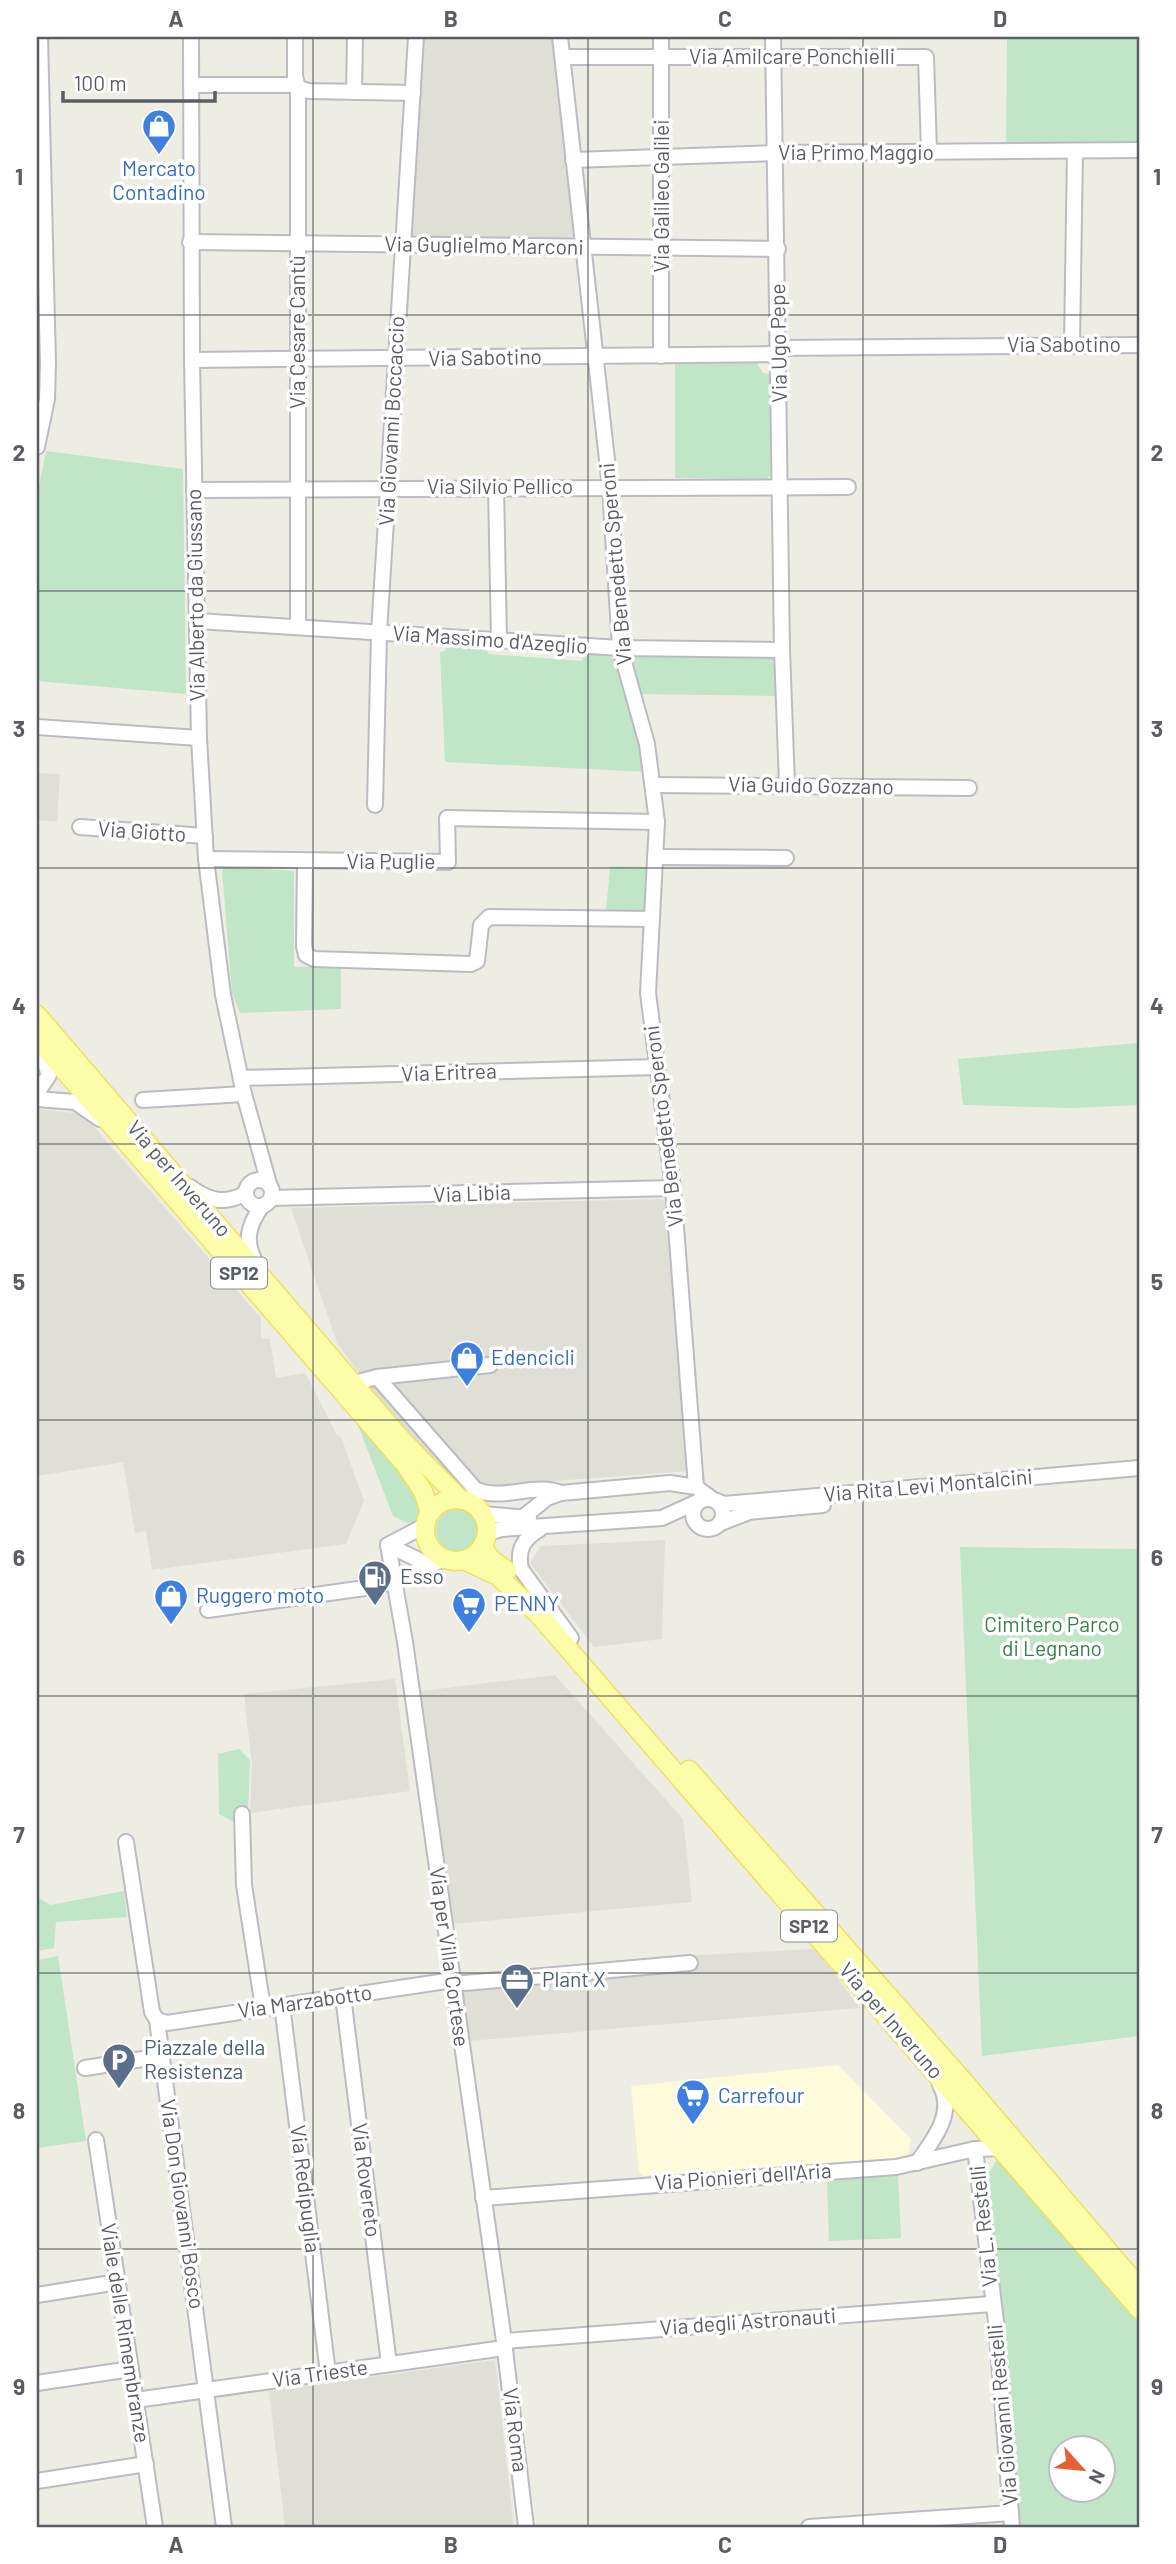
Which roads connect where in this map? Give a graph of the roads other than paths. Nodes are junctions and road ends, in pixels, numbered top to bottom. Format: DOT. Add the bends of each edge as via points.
graph roads {
  1 [pos="40,37"];
  2 [pos="191,37"];
  3 [pos="295,37"];
  4 [pos="355,37"];
  5 [pos="416,37"];
  6 [pos="561,37"];
  7 [pos="661,37"];
  8 [pos="773,37"];
  9 [pos="662,56"];
  10 [pos="564,57"];
  11 [pos="773,57"];
  12 [pos="39,82"];
  13 [pos="191,85"];
  14 [pos="297,86"];
  15 [pos="354,92"];
  16 [pos="413,93"];
  17 [pos="41,144"];
  18 [pos="1139,150"];
  19 [pos="929,151"];
  20 [pos="1075,151"];
  21 [pos="775,153"];
  22 [pos="663,158"];
  23 [pos="573,160"];
  24 [pos="190,242"];
  25 [pos="298,243"];
  26 [pos="401,243"];
  27 [pos="42,246"];
  28 [pos="585,247"];
  29 [pos="662,249"];
  30 [pos="778,249"];
  31 [pos="1072,344"];
  32 [pos="1139,345"];
  33 [pos="778,351"];
  34 [pos="597,356"];
  35 [pos="661,356"];
  36 [pos="298,359"];
  37 [pos="192,360"];
  38 [pos="397,360"];
  39 [pos="42,363"];
  40 [pos="37,447"];
  41 [pos="780,485"];
  42 [pos="496,487"];
  43 [pos="610,487"];
  44 [pos="848,487"];
  45 [pos="389,488"];
  46 [pos="299,489"];
  47 [pos="194,490"];
  48 [pos="198,621"];
  49 [pos="298,627"];
  50 [pos="379,633"];
  51 [pos="499,640"];
  52 [pos="620,648"];
  53 [pos="782,650"];
  54 [pos="37,727"];
  55 [pos="199,737"];
  56 [pos="654,785"];
  57 [pos="787,785"];
  58 [pos="969,788"];
  59 [pos="375,805"];
  60 [pos="657,822"];
  61 [pos="79,827"];
  62 [pos="205,836"];
  63 [pos="656,858"];
  64 [pos="786,858"];
  65 [pos="206,859"];
  66 [pos="305,861"];
  67 [pos="652,919"];
  68 [pos="37,1015"];
  69 [pos="37,1040"];
  70 [pos="657,1067"];
  71 [pos="241,1078"];
  72 [pos="37,1093"];
  73 [pos="244,1094"];
  74 [pos="37,1099"];
  75 [pos="143,1100"];
  76 [pos="129,1145"];
  77 [pos="259,1148"];
  78 [pos="175,1175"];
  79 [pos="249,1187"];
  80 [pos="673,1188"];
  81 [pos="268,1196"];
  82 [pos="262,1275"];
  83 [pos="490,1365"];
  84 [pos="377,1377"];
  85 [pos="354,1384"];
  86 [pos="1139,1468"];
  87 [pos="1139,1476"];
  88 [pos="696,1486"];
  89 [pos="510,1491"];
  90 [pos="561,1493"];
  91 [pos="461,1500"];
  92 [pos="710,1500"];
  93 [pos="482,1514"];
  94 [pos="525,1515"];
  95 [pos="662,1518"];
  96 [pos="428,1519"];
  97 [pos="721,1522"];
  98 [pos="590,1523"];
  99 [pos="700,1527"];
  100 [pos="541,1529"];
  101 [pos="484,1540"];
  102 [pos="388,1545"];
  103 [pos="464,1560"];
  104 [pos="435,1561"];
  105 [pos="394,1581"];
  106 [pos="208,1610"];
  107 [pos="571,1638"];
  108 [pos="242,1814"];
  109 [pos="126,1842"];
  110 [pos="822,1941"];
  111 [pos="690,1963"];
  112 [pos="453,1982"];
  113 [pos="343,1996"];
  114 [pos="282,2005"];
  115 [pos="263,2008"];
  116 [pos="158,2020"];
  117 [pos="162,2056"];
  118 [pos="85,2068"];
  119 [pos="96,2140"];
  120 [pos="1002,2148"];
  121 [pos="975,2149"];
  122 [pos="917,2163"];
  123 [pos="483,2198"];
  124 [pos="118,2282"];
  125 [pos="1139,2287"];
  126 [pos="37,2295"];
  127 [pos="992,2304"];
  128 [pos="1139,2309"];
  129 [pos="504,2341"];
  130 [pos="389,2364"];
  131 [pos="131,2370"];
  132 [pos="328,2373"];
  133 [pos="37,2383"];
  134 [pos="206,2390"];
  135 [pos="136,2400"];
  136 [pos="146,2464"];
  137 [pos="37,2481"];
  138 [pos="1012,2520"];
  139 [pos="155,2527"];
  140 [pos="224,2527"];
  141 [pos="526,2527"];
  142 [pos="809,2527"];
  1 -- 12 [label="street"];
  2 -- 13 [label="street, Via Alberto da Giussano"];
  3 -- 14 [label="street, Via Cesare Cantù"];
  4 -- 15 [label="street"];
  5 -- 16 [label="street, Via Giovanni Boccaccio"];
  6 -- 10 [label="street, Via Benedetto Speroni"];
  7 -- 9 [label="street, Via Galileo Galilei"];
  8 -- 11 [label="street, Via Ugo Pepe"];
  9 -- 10 [label="street, Via Amilcare Ponchielli"];
  9 -- 11 [label="street, Via Amilcare Ponchielli"];
  9 -- 22 [label="street, Via Galileo Galilei"];
  10 -- 23 [label="street, Via Benedetto Speroni"];
  11 -- 19 [label="street, Via Amilcare Ponchielli" via="926,57"];
  11 -- 21 [label="street, Via Ugo Pepe"];
  12 -- 17 [label="street"];
  13 -- 14 [label="street"];
  13 -- 24 [label="street, Via Alberto da Giussano"];
  14 -- 15 [label="street" via="309,91"];
  14 -- 25 [label="street, Via Cesare Cantù"];
  15 -- 16 [label="street"];
  16 -- 26 [label="street, Via Giovanni Boccaccio"];
  17 -- 27 [label="street"];
  18 -- 20 [label="street, Via Primo Maggio"];
  19 -- 20 [label="street, Via Primo Maggio"];
  19 -- 21 [label="street, Via Primo Maggio"];
  20 -- 31 [label="street"];
  21 -- 22 [label="street, Via Primo Maggio"];
  21 -- 30 [label="street, Via Ugo Pepe"];
  22 -- 23 [label="street, Via Primo Maggio"];
  22 -- 29 [label="street, Via Galileo Galilei"];
  23 -- 28 [label="street, Via Benedetto Speroni"];
  24 -- 25 [label="street, Via Guglielmo Marconi"];
  24 -- 37 [label="street, Via Alberto da Giussano"];
  25 -- 26 [label="street, Via Guglielmo Marconi"];
  25 -- 36 [label="street, Via Cesare Cantù"];
  26 -- 28 [label="street, Via Guglielmo Marconi"];
  26 -- 38 [label="street, Via Giovanni Boccaccio"];
  27 -- 39 [label="street"];
  28 -- 29 [label="street, Via Guglielmo Marconi"];
  28 -- 34 [label="street, Via Benedetto Speroni"];
  29 -- 30 [label="street, Via Guglielmo Marconi"];
  29 -- 35 [label="street, Via Galileo Galilei"];
  30 -- 33 [label="street, Via Ugo Pepe"];
  31 -- 32 [label="street, Via Sabotino"];
  31 -- 33 [label="street, Via Sabotino"];
  33 -- 35 [label="street, Via Sabotino"];
  33 -- 41 [label="street, Via Ugo Pepe"];
  34 -- 35 [label="street, Via Sabotino"];
  34 -- 38 [label="street, Via Sabotino"];
  34 -- 43 [label="street, Via Benedetto Speroni"];
  36 -- 37 [label="street, Via Sabotino"];
  36 -- 38 [label="street, Via Sabotino"];
  36 -- 46 [label="street, Via Cesare Cantù"];
  37 -- 47 [label="street, Via Alberto da Giussano"];
  38 -- 45 [label="street, Via Giovanni Boccaccio"];
  39 -- 40 [label="street" via="47,399"];
  41 -- 43 [label="street, Via Silvio Pellico"];
  41 -- 44 [label="street, Via Silvio Pellico"];
  41 -- 53 [label="street, Via Ugo Pepe"];
  42 -- 43 [label="street, Via Silvio Pellico"];
  42 -- 45 [label="street, Via Silvio Pellico"];
  42 -- 51 [label="street"];
  43 -- 52 [label="street, Via Benedetto Speroni"];
  45 -- 46 [label="street, Via Silvio Pellico"];
  45 -- 50 [label="street, Via Giovanni Boccaccio"];
  46 -- 47 [label="street, Via Silvio Pellico"];
  46 -- 49 [label="street, Via Cesare Cantù"];
  47 -- 48 [label="street, Via Alberto da Giussano"];
  48 -- 49 [label="street, Via Massimo d'Azeglio"];
  48 -- 55 [label="street, Via Alberto da Giussano"];
  49 -- 50 [label="street, Via Massimo d'Azeglio"];
  50 -- 51 [label="street, Via Massimo d'Azeglio"];
  50 -- 59 [label="street, Via Giovanni Boccaccio"];
  51 -- 52 [label="street, Via Massimo d'Azeglio"];
  52 -- 53 [label="street, Via Massimo d'Azeglio"];
  52 -- 56 [label="street, Via Benedetto Speroni"];
  53 -- 57 [label="street, Via Ugo Pepe"];
  54 -- 55 [label="street"];
  55 -- 62 [label="street, Via Alberto da Giussano"];
  56 -- 57 [label="street, Via Guido Gozzano"];
  56 -- 60 [label="street, Via Benedetto Speroni"];
  57 -- 58 [label="street, Via Guido Gozzano"];
  60 -- 63 [label="street, Via Benedetto Speroni"];
  60 -- 66 [label="street, Via Puglie" via="447,818 448,862"];
  61 -- 62 [label="street, Via Giotto"];
  62 -- 65 [label="street, Via Alberto da Giussano"];
  63 -- 64 [label="street"];
  63 -- 67 [label="street, Via Benedetto Speroni"];
  65 -- 66 [label="street, Via Puglie"];
  65 -- 71 [label="street, Via Alberto da Giussano" via="223,995"];
  66 -- 67 [label="street" via="304,947 306,955 314,959 471,964 480,955 481,925 489,917"];
  67 -- 70 [label="street, Via Benedetto Speroni" via="648,993"];
  68 -- 78 [label="main road, Via per Inveruno / SP12"];
  69 -- 72 [label="street" via="49,1075"];
  69 -- 76 [label="main road, Via per Inveruno / SP12"];
  70 -- 71 [label="street, Via Eritrea"];
  70 -- 80 [label="street, Via Benedetto Speroni"];
  71 -- 73 [label="street, Via Alberto da Giussano"];
  73 -- 75 [label="street"];
  73 -- 77 [label="street, Via Alberto da Giussano"];
  74 -- 76 [label="street" via="75,1102"];
  76 -- 96 [label="main road, Via per Inveruno / SP12" via="404,1463 422,1491"];
  77 -- 79 [label="street, Via Alberto da Giussano"];
  77 -- 81 [label="street, Via Alberto da Giussano"];
  78 -- 79 [label="street" via="215,1201 226,1202"];
  78 -- 82 [label="main road, Via per Inveruno / SP12"];
  79 -- 81 [label="street, Via Libia" via="261,1180"];
  79 -- 81 [label="street" via="251,1203"];
  80 -- 81 [label="street, Via Libia"];
  80 -- 88 [label="street, Via Benedetto Speroni"];
  81 -- 82 [label="street" via="247,1231 249,1252"];
  82 -- 85 [label="main road, Via per Inveruno / SP12"];
  83 -- 84 [label="street"];
  84 -- 85 [label="street"];
  84 -- 89 [label="street" via="475,1489"];
  85 -- 91 [label="main road, Via per Inveruno / SP12"];
  86 -- 92 [label="street, Via Rita Levi Montalcini" via="724,1504"];
  87 -- 97 [label="street, Via Rita Levi Montalcini" via="749,1512"];
  88 -- 90 [label="street" via="670,1483"];
  88 -- 92 [label="street"];
  89 -- 90 [label="street"];
  89 -- 94 [label="street" via="527,1497"];
  90 -- 94 [label="street"];
  91 -- 93 [label="main road"];
  91 -- 96 [label="main road" via="443,1502"];
  92 -- 95 [label="street, Via Rita Levi Montalcini"];
  92 -- 97 [label="street" via="724,1513"];
  92 -- 99 [label="street" via="693,1514"];
  93 -- 94 [label="street, Via Rita Levi Montalcini"];
  93 -- 101 [label="main road"];
  94 -- 98 [label="street, Via Rita Levi Montalcini"];
  95 -- 98 [label="street, Via Rita Levi Montalcini"];
  95 -- 99 [label="street, Via Rita Levi Montalcini"];
  96 -- 102 [label="street"];
  96 -- 104 [label="main road"];
  97 -- 99 [label="street" via="709,1529"];
  98 -- 100 [label="street, Via Rita Levi Montalcini"];
  100 -- 101 [label="street, Via Rita Levi Montalcini" via="502,1529"];
  100 -- 107 [label="street, Via per Inveruno" via="521,1548 521,1569"];
  101 -- 103 [label="main road"];
  101 -- 107 [label="main road, Via per Inveruno / SP12" via="490,1558"];
  102 -- 104 [label="street"];
  102 -- 105 [label="street, Via per Villa Cortese"];
  103 -- 104 [label="main road"];
  103 -- 110 [label="main road, Via per Inveruno / SP12" via="498,1576 538,1615"];
  104 -- 105 [label="street"];
  105 -- 106 [label="street"];
  105 -- 112 [label="street, Via per Villa Cortese"];
  107 -- 125 [label="main road, Via per Inveruno / SP12" via="870,1974"];
  108 -- 115 [label="street" via="244,1885"];
  109 -- 116 [label="street, Via Don Giovanni Bosco" via="152,2012"];
  110 -- 120 [label="main road, Via per Inveruno / SP12"];
  110 -- 122 [label="street" via="947,2099 937,2133"];
  111 -- 112 [label="street, Via Marzabotto"];
  112 -- 113 [label="street, Via Marzabotto"];
  112 -- 123 [label="street, Via per Villa Cortese"];
  113 -- 114 [label="street, Via Marzabotto"];
  113 -- 130 [label="street, Via Rovereto"];
  114 -- 115 [label="street, Via Marzabotto"];
  114 -- 132 [label="street, Via Redipuglia"];
  115 -- 116 [label="street, Via Marzabotto" via="167,2023"];
  116 -- 117 [label="street, Via Don Giovanni Bosco"];
  117 -- 118 [label="street"];
  117 -- 134 [label="street, Via Don Giovanni Bosco"];
  119 -- 124 [label="street, Viale delle Rimembranze"];
  120 -- 121 [label="street, Via Pionieri dell'Aria"];
  120 -- 128 [label="main road, Via per Inveruno / SP12"];
  121 -- 122 [label="street, Via Pionieri dell'Aria"];
  121 -- 127 [label="street, Via L. Restelli"];
  122 -- 123 [label="street, Via Pionieri dell'Aria"];
  123 -- 129 [label="street, Via per Villa Cortese"];
  124 -- 126 [label="street"];
  124 -- 131 [label="street, Viale delle Rimembranze"];
  127 -- 129 [label="street, Via degli Astronauti"];
  127 -- 138 [label="street, Via Giovanni Restelli"];
  129 -- 130 [label="street, Via Trieste"];
  129 -- 141 [label="street, Via Roma"];
  130 -- 132 [label="street, Via Trieste"];
  131 -- 133 [label="street"];
  131 -- 135 [label="street, Viale delle Rimembranze"];
  132 -- 134 [label="street, Via Trieste"];
  134 -- 135 [label="street, Via Trieste"];
  134 -- 140 [label="street, Via Don Giovanni Bosco"];
  135 -- 136 [label="street, Viale delle Rimembranze"];
  136 -- 137 [label="street"];
  136 -- 139 [label="street, Viale delle Rimembranze"];
  138 -- 142 [label="street"];
}
